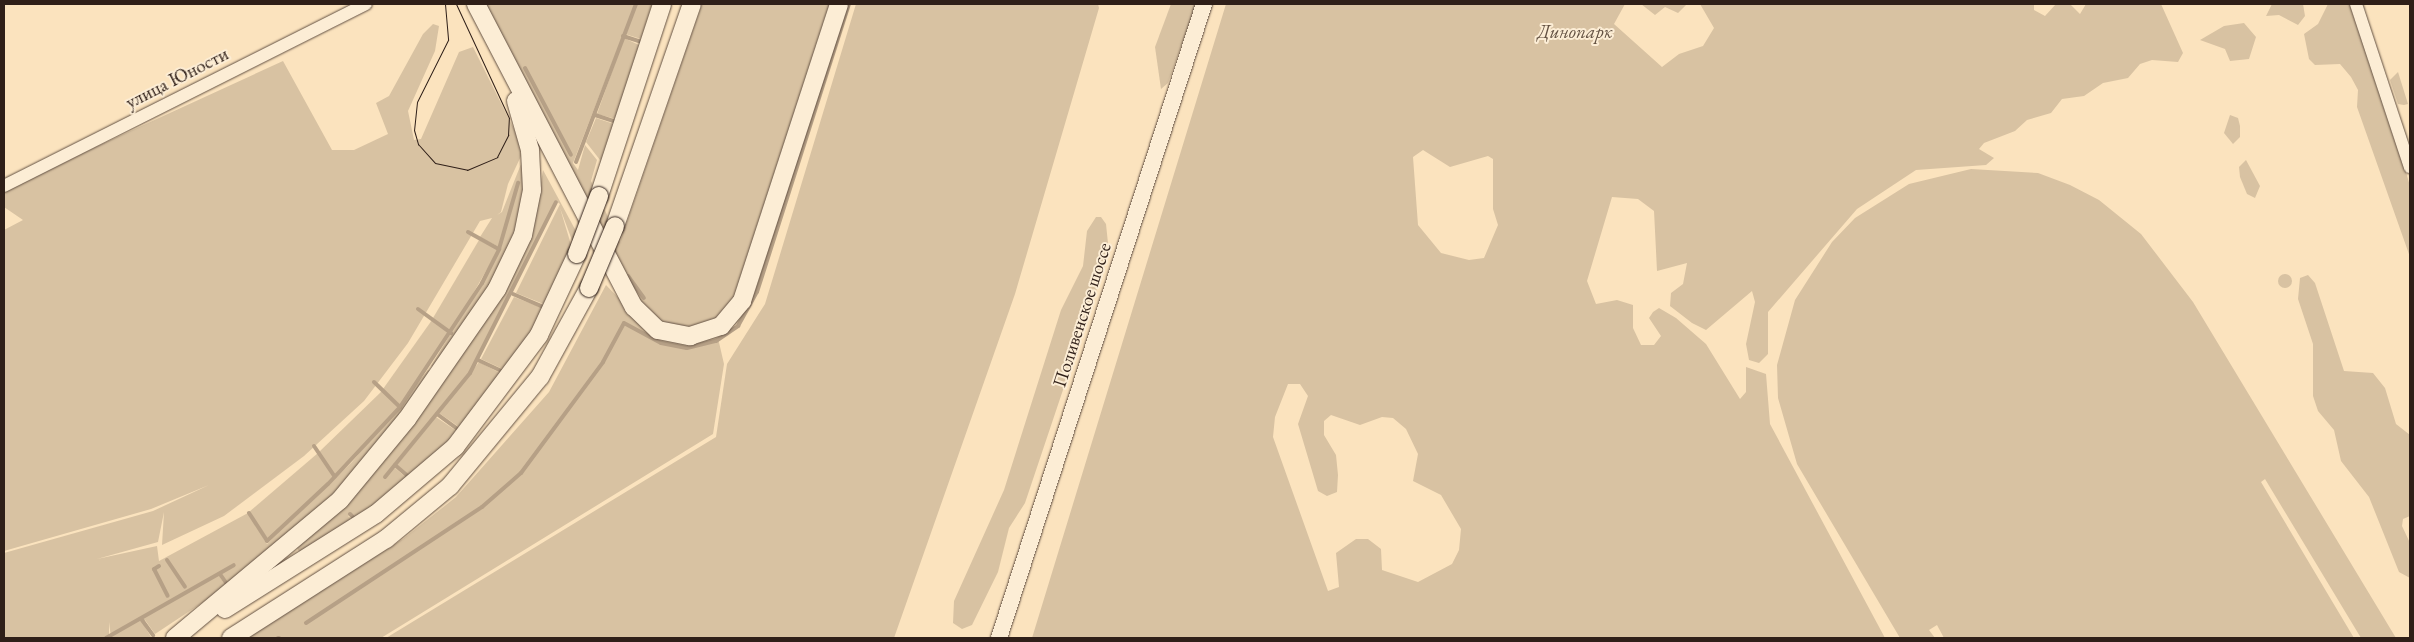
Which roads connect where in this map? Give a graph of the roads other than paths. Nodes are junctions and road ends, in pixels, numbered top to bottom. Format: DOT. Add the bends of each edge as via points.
graph roads {
  1 [pos="366,4"];
  2 [pos="476,4"];
  3 [pos="662,4"];
  4 [pos="692,4"];
  5 [pos="839,4"];
  6 [pos="1204,4"];
  7 [pos="2356,4"];
  8 [pos="2410,168"];
  9 [pos="4,186"];
  10 [pos="176,638"];
  11 [pos="231,638"];
  12 [pos="999,638"];
  1 -- 9 [label="street, улица Юности"];
  2 -- 5 [label="main road" via="634,307 658,330 690,336 721,326 742,301"];
  2 -- 10 [label="main road" via="524,118 530,150 532,190 517,251 497,289 407,420 340,500"];
  3 -- 10 [label="main road, bridge" via="578,254 539,335 455,447 376,514"];
  4 -- 11 [label="main road, bridge" via="615,226 589,288 540,377 450,486 386,539"];
  6 -- 12 [label="street, Поливенское шоссе"];
  7 -- 8 [label="street"];
}
